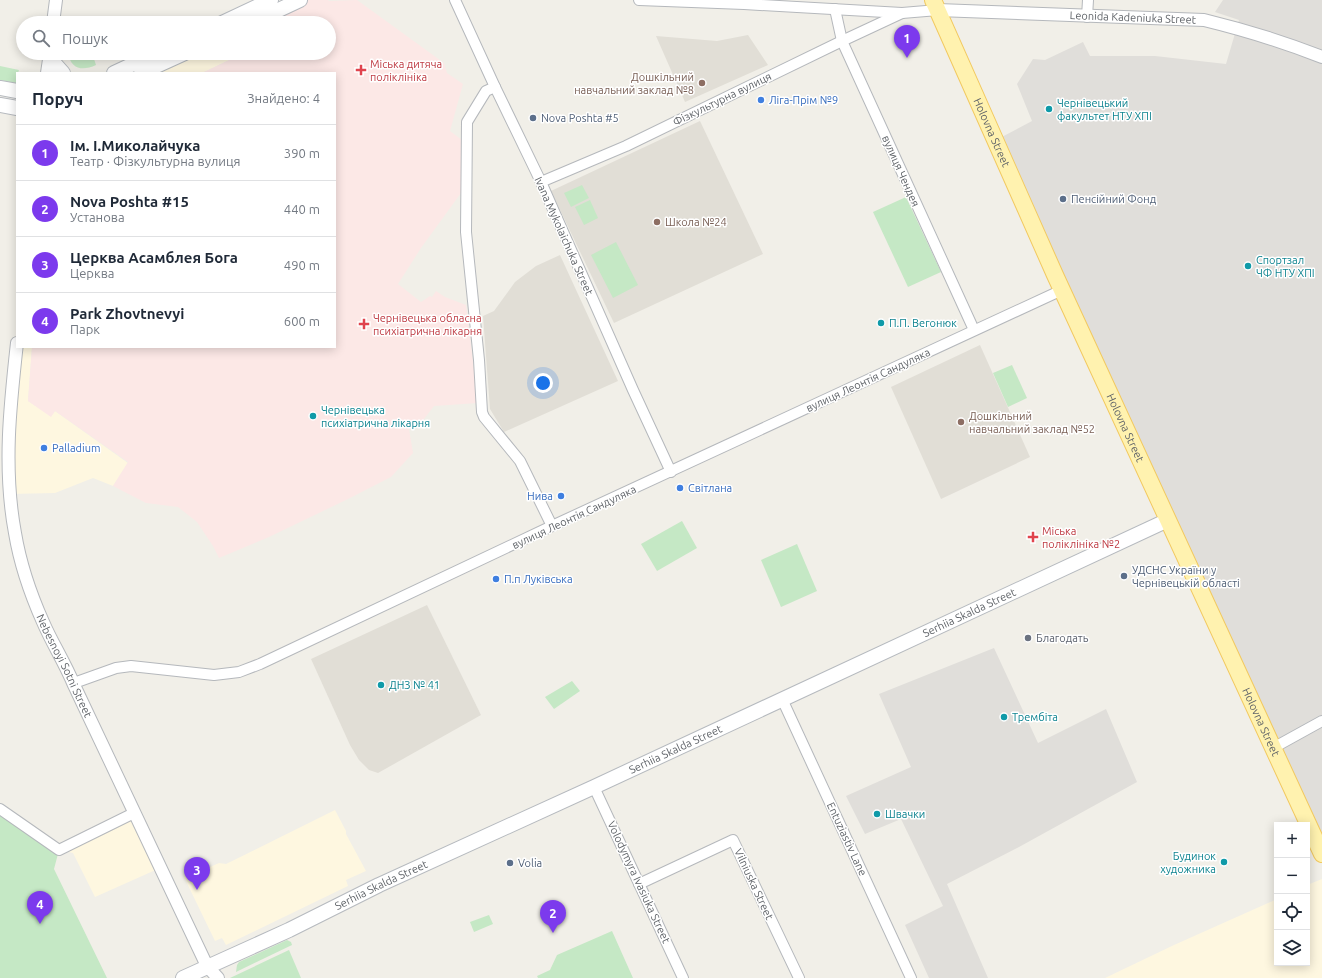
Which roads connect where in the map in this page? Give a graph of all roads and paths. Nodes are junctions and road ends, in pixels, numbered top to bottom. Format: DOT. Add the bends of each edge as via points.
graph roads {
  1 [pos="56,0"];
  2 [pos="272,0"];
  3 [pos="300,0"];
  4 [pos="455,0"];
  5 [pos="639,0"];
  6 [pos="1088,0"];
  7 [pos="744,2"];
  8 [pos="935,5"];
  9 [pos="835,9"];
  10 [pos="902,13"];
  11 [pos="54,16"];
  12 [pos="237,16"];
  13 [pos="266,16"];
  14 [pos="1087,17"];
  15 [pos="842,41"];
  16 [pos="1322,57"];
  17 [pos="49,60"];
  18 [pos="53,60"];
  19 [pos="142,60"];
  20 [pos="170,60"];
  21 [pos="47,72"];
  22 [pos="62,72"];
  23 [pos="116,72"];
  24 [pos="144,72"];
  25 [pos="0,88"];
  26 [pos="495,88"];
  27 [pos="16,91"];
  28 [pos="0,104"];
  29 [pos="16,108"];
  30 [pos="540,182"];
  31 [pos="1062,290"];
  32 [pos="974,330"];
  33 [pos="16,348"];
  34 [pos="671,472"];
  35 [pos="1168,520"];
  36 [pos="552,526"];
  37 [pos="74,683"];
  38 [pos="782,699"];
  39 [pos="1322,721"];
  40 [pos="1273,748"];
  41 [pos="594,787"];
  42 [pos="0,809"];
  43 [pos="134,813"];
  44 [pos="1322,854"];
  45 [pos="640,884"];
  46 [pos="207,966"];
  47 [pos="183,978"];
  48 [pos="218,978"];
  49 [pos="683,978"];
  50 [pos="799,978"];
  51 [pos="911,978"];
  1 -- 11 [label="street"];
  2 -- 12 [label="main road"];
  3 -- 13 [label="main road"];
  4 -- 26 [label="street, Ivana Mykolaichuka Street"];
  5 -- 7 [label="street"];
  6 -- 14 [label="street"];
  7 -- 9 [label="street"];
  8 -- 10 [label="street"];
  8 -- 14 [label="street, Leonida Kadeniuka Street"];
  8 -- 31 [label="main road, Holovna Street"];
  9 -- 10 [label="street"];
  9 -- 15 [label="street, вулиця Чендея"];
  10 -- 15 [label="street, Фізкультурна вулиця"];
  14 -- 16 [label="street, Leonida Kadeniuka Street" via="1204,20 1290,44"];
  15 -- 30 [label="street, Фізкультурна вулиця" via="626,146"];
  15 -- 32 [label="street, вулиця Чендея"];
  17 -- 21 [label="street"];
  18 -- 22 [label="main road"];
  19 -- 23 [label="main road"];
  20 -- 24 [label="main road"];
  25 -- 27 [label="main road"];
  26 -- 30 [label="street, Ivana Mykolaichuka Street"];
  26 -- 36 [label="street" via="486,91 467,122 466,232 482,405 484,417 520,461"];
  28 -- 29 [label="main road"];
  30 -- 34 [label="street, Ivana Mykolaichuka Street"];
  31 -- 32 [label="street, вулиця Леонтія Сандуляка"];
  31 -- 35 [label="main road, Holovna Street"];
  32 -- 34 [label="street, вулиця Леонтія Сандуляка"];
  33 -- 37 [label="street, Nebesnoyi Sotni Street" via="7,455 15,533 30,591 43,623"];
  34 -- 36 [label="street, вулиця Леонтія Сандуляка"];
  35 -- 38 [label="main road, Serhiia Skalda Street"];
  35 -- 40 [label="main road, Holovna Street"];
  36 -- 37 [label="street, вулиця Леонтія Сандуляка" via="239,672 214,675 131,666 116,668"];
  37 -- 43 [label="street, Nebesnoyi Sotni Street"];
  38 -- 41 [label="main road, Serhiia Skalda Street"];
  38 -- 51 [label="street, Entuziastiv Lane"];
  39 -- 40 [label="street"];
  40 -- 44 [label="main road, Holovna Street"];
  41 -- 45 [label="street, Volodymyra Ivasiuka Street"];
  41 -- 46 [label="main road, Serhiia Skalda Street"];
  42 -- 43 [label="street" via="59,850"];
  43 -- 46 [label="street, Nebesnoyi Sotni Street"];
  45 -- 49 [label="street, Volodymyra Ivasiuka Street"];
  45 -- 50 [label="street, Vilniuska Street" via="733,840"];
  46 -- 47 [label="main road, Serhiia Skalda Street"];
  46 -- 48 [label="street, Nebesnoyi Sotni Street"];
}
